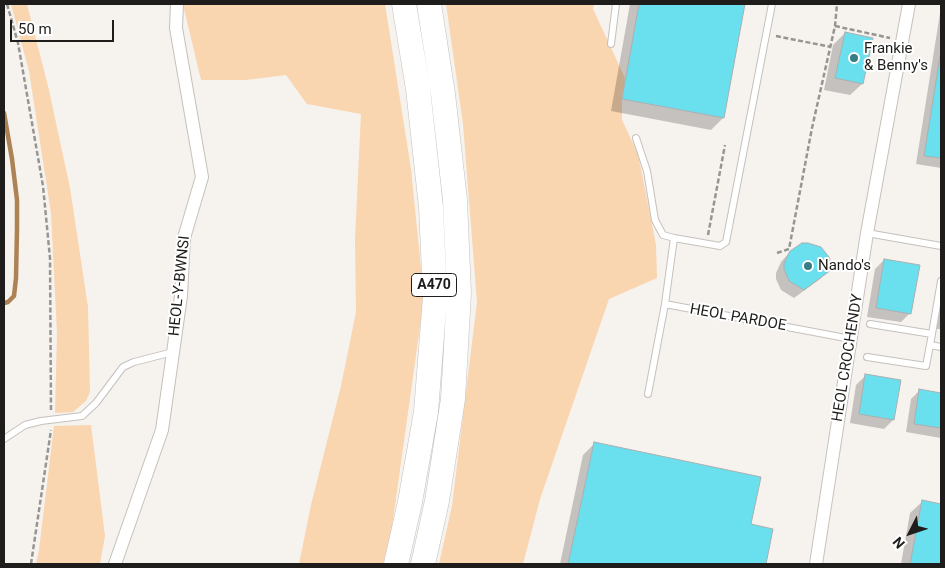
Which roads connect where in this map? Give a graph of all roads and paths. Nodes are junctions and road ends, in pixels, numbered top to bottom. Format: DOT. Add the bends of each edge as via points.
graph roads {
  1 [pos="7,4"];
  2 [pos="177,4"];
  3 [pos="404,4"];
  4 [pos="429,4"];
  5 [pos="616,4"];
  6 [pos="772,4"];
  7 [pos="837,4"];
  8 [pos="908,4"];
  9 [pos="835,26"];
  10 [pos="767,34"];
  11 [pos="902,40"];
  12 [pos="611,44"];
  13 [pos="831,47"];
  14 [pos="636,138"];
  15 [pos="725,145"];
  16 [pos="867,233"];
  17 [pos="674,238"];
  18 [pos="706,244"];
  19 [pos="941,246"];
  20 [pos="777,253"];
  21 [pos="941,281"];
  22 [pos="665,304"];
  23 [pos="870,324"];
  24 [pos="932,334"];
  25 [pos="851,339"];
  26 [pos="930,345"];
  27 [pos="941,347"];
  28 [pos="172,352"];
  29 [pos="867,357"];
  30 [pos="648,394"];
  31 [pos="51,420"];
  32 [pos="4,439"];
  33 [pos="31,564"];
  34 [pos="115,564"];
  35 [pos="396,564"];
  36 [pos="423,564"];
  37 [pos="816,564"];
  1 -- 31 [label="path" via="18,43 43,186 50,258"];
  2 -- 28 [label="street, HEOL-Y-BWNSI" via="176,28 202,178 184,238 181,296"];
  3 -- 35 [label="highway, A470" via="418,89 431,207 434,297 426,412"];
  4 -- 36 [label="highway, A470" via="454,190 459,293 453,399 437,501"];
  5 -- 12 [label="lane"];
  6 -- 10 [label="lane"];
  7 -- 9 [label="path"];
  8 -- 11 [label="street, HEOL CROCHENDY"];
  9 -- 11 [label="path"];
  9 -- 13 [label="path"];
  10 -- 13 [label="path"];
  10 -- 18 [label="lane" via="726,242 720,246"];
  11 -- 16 [label="street, HEOL CROCHENDY"];
  13 -- 20 [label="path" via="789,249"];
  14 -- 17 [label="lane" via="647,171 655,220 663,235"];
  15 -- 18 [label="path"];
  16 -- 19 [label="lane"];
  16 -- 25 [label="street, HEOL CROCHENDY"];
  17 -- 18 [label="lane"];
  17 -- 22 [label="lane"];
  21 -- 24 [label="lane"];
  22 -- 25 [label="lane, HEOL PARDOE"];
  22 -- 30 [label="lane"];
  23 -- 24 [label="lane"];
  24 -- 26 [label="lane"];
  25 -- 37 [label="street, HEOL CROCHENDY"];
  26 -- 27 [label="lane"];
  26 -- 29 [label="lane" via="926,366"];
  28 -- 31 [label="lane" via="123,367 82,416"];
  28 -- 34 [label="street, HEOL-Y-BWNSI" via="162,430"];
  31 -- 32 [label="lane" via="25,426"];
  31 -- 33 [label="path"];
}
